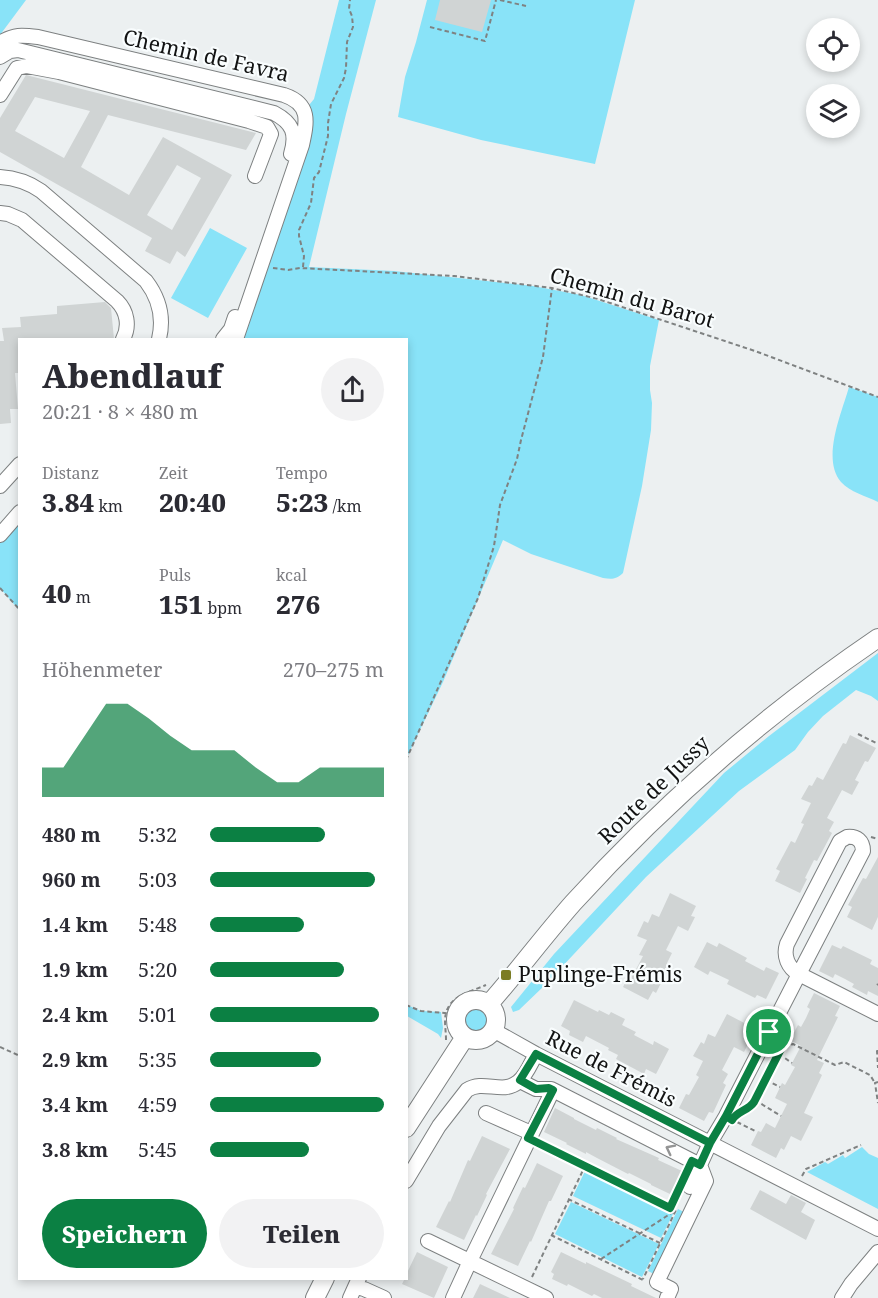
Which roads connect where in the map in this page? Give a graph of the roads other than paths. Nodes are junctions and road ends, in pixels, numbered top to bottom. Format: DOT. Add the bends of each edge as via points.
graph roads {
  1 [pos="0,43"];
  2 [pos="0,57"];
  3 [pos="0,95"];
  4 [pos="255,176"];
  5 [pos="0,177"];
  6 [pos="0,213"];
  7 [pos="123,338"];
  8 [pos="159,338"];
  9 [pos="225,338"];
  10 [pos="236,338"];
  11 [pos="18,466"];
  12 [pos="0,486"];
  13 [pos="18,514"];
  14 [pos="0,535"];
  15 [pos="878,638"];
  16 [pos="799,974"];
  17 [pos="489,1004"];
  18 [pos="878,1014"];
  19 [pos="493,1030"];
  20 [pos="465,1037"];
  21 [pos="536,1054"];
  22 [pos="520,1080"];
  23 [pos="553,1090"];
  24 [pos="486,1113"];
  25 [pos="408,1125"];
  26 [pos="529,1136"];
  27 [pos="710,1143"];
  28 [pos="700,1165"];
  29 [pos="408,1178"];
  30 [pos="684,1188"];
  31 [pos="878,1229"];
  32 [pos="428,1241"];
  33 [pos="878,1252"];
  34 [pos="470,1261"];
  35 [pos="324,1280"];
  36 [pos="355,1288"];
  37 [pos="534,1294"];
  38 [pos="315,1298"];
  39 [pos="384,1298"];
  40 [pos="453,1298"];
  41 [pos="667,1298"];
  42 [pos="842,1298"];
  1 -- 10 [label="street, Chemin de Favra" via="20,35 38,37 284,95 305,110 302,145"];
  2 -- 9 [label="street" via="18,50 274,113 291,125 294,146 239,308"];
  3 -- 4 [label="street" via="17,68 27,66 249,121 267,127 271,134"];
  5 -- 8 [label="street" via="26,182 41,191 146,281 160,309"];
  6 -- 7 [label="street" via="22,220 123,307 127,327"];
  11 -- 12 [label="street"];
  13 -- 14 [label="street"];
  15 -- 17 [label="main road, Route de Jussy" via="771,716 683,792 573,903"];
  16 -- 16 [label="street" via="862,854 857,838 847,837 840,842 786,944 788,964"];
  16 -- 18 [label="street"];
  16 -- 27 [label="street" via="729,1118"];
  17 -- 19 [label="main road" via="496,1017"];
  17 -- 20 [label="main road" via="478,1000 463,1004 456,1014 457,1027"];
  19 -- 20 [label="main road" via="481,1040"];
  19 -- 21 [label="street, Rue de Frémis"];
  20 -- 25 [label="main road"];
  21 -- 22 [label="street"];
  21 -- 27 [label="street, Rue de Frémis"];
  22 -- 23 [label="street" via="536,1089"];
  22 -- 29 [label="street" via="506,1088 482,1085 467,1090 439,1126"];
  23 -- 26 [label="street"];
  28 -- 23 [label="street, one-way"];
  24 -- 26 [label="street"];
  26 -- 34 [label="street"];
  27 -- 28 [label="street"];
  27 -- 31 [label="street, Rue de Frémis"];
  28 -- 30 [label="street"];
  28 -- 41 [label="street" via="706,1180 650,1280 671,1289"];
  32 -- 34 [label="street"];
  33 -- 42 [label="street"];
  34 -- 37 [label="street"];
  34 -- 40 [label="street"];
  35 -- 38 [label="main road"];
  36 -- 39 [label="street"];
}
